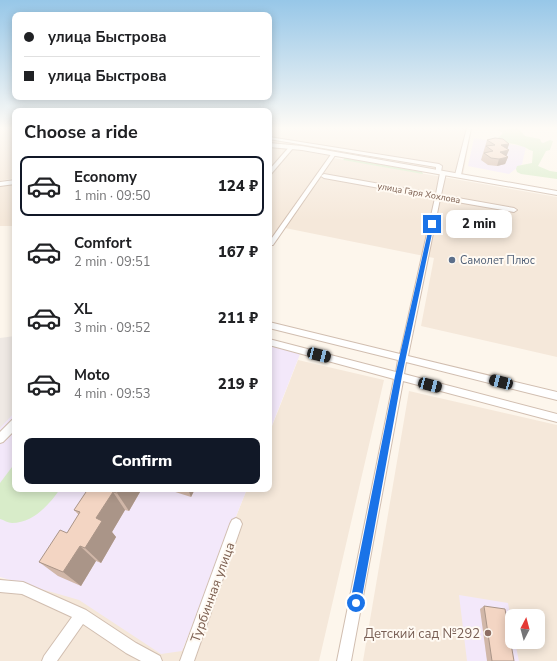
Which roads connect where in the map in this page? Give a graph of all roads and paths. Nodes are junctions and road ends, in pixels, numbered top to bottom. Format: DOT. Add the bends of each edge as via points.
graph roads {
  1 [pos="282,159"];
  2 [pos="331,159"];
  3 [pos="375,159"];
  4 [pos="462,159"];
  5 [pos="272,170"];
  6 [pos="440,172"];
  7 [pos="458,175"];
  8 [pos="324,176"];
  9 [pos="12,182"];
  10 [pos="0,184"];
  11 [pos="557,193"];
  12 [pos="438,196"];
  13 [pos="514,210"];
  14 [pos="272,244"];
  15 [pos="272,326"];
  16 [pos="272,343"];
  17 [pos="403,357"];
  18 [pos="399,376"];
  19 [pos="557,396"];
  20 [pos="557,418"];
  21 [pos="12,426"];
  22 [pos="0,439"];
  23 [pos="236,524"];
  24 [pos="0,586"];
  25 [pos="81,614"];
  26 [pos="49,661"];
  27 [pos="155,661"];
  28 [pos="187,661"];
  29 [pos="344,661"];
  1 -- 5 [label="street"];
  2 -- 14 [label="street"];
  3 -- 6 [label="street"];
  4 -- 7 [label="street"];
  6 -- 7 [label="street"];
  6 -- 12 [label="street"];
  7 -- 11 [label="street"];
  8 -- 12 [label="street, улица Гаря Хохлова"];
  9 -- 10 [label="street"];
  12 -- 13 [label="street, улица Гаря Хохлова"];
  12 -- 17 [label="street"];
  15 -- 17 [label="street"];
  16 -- 18 [label="street"];
  17 -- 18 [label="street"];
  17 -- 19 [label="street"];
  18 -- 20 [label="street"];
  18 -- 29 [label="street"];
  21 -- 22 [label="street"];
  23 -- 28 [label="street, Турбинная улица"];
  24 -- 25 [label="street" via="23,588"];
  25 -- 26 [label="street"];
  25 -- 27 [label="street"];
}
